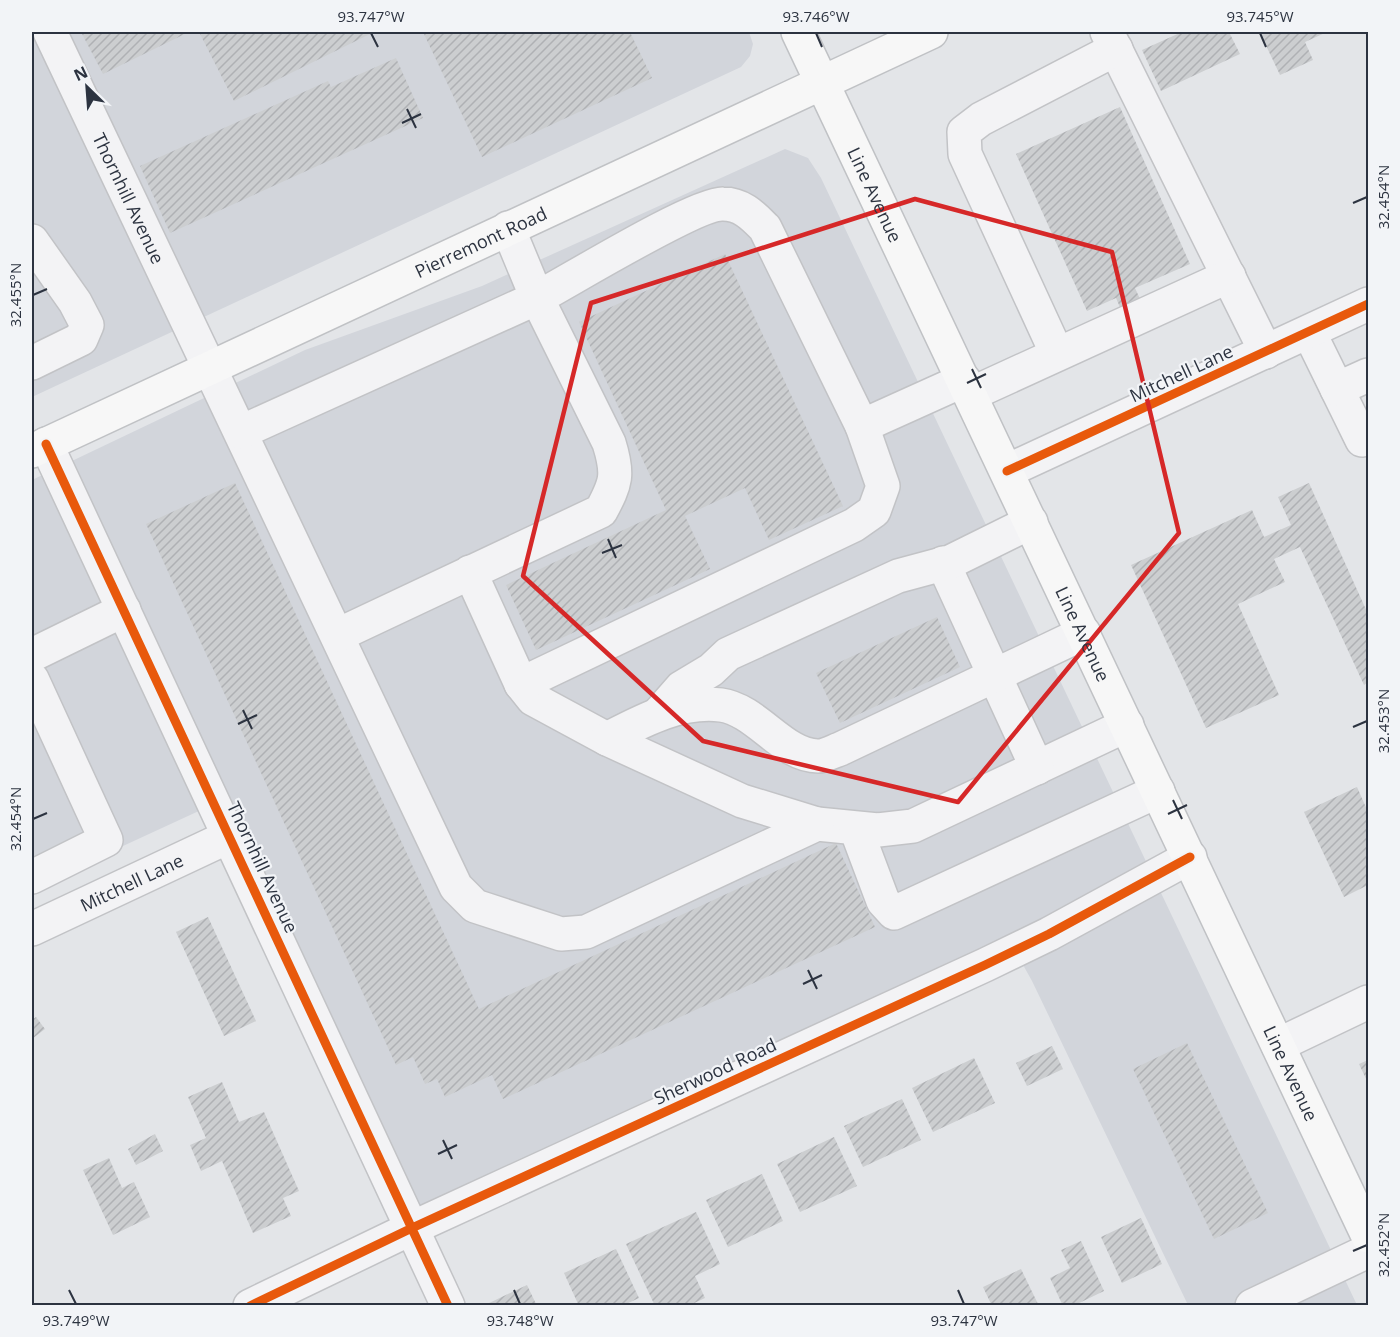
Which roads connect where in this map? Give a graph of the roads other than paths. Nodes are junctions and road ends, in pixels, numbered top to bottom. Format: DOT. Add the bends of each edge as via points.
graph roads {
  1 [pos="50,32"];
  2 [pos="798,32"];
  3 [pos="931,32"];
  4 [pos="1112,40"];
  5 [pos="822,82"];
  6 [pos="508,228"];
  7 [pos="37,259"];
  8 [pos="1229,276"];
  9 [pos="537,298"];
  10 [pos="1368,304"];
  11 [pos="1309,332"];
  12 [pos="1266,352"];
  13 [pos="1057,354"];
  14 [pos="32,363"];
  15 [pos="210,366"];
  16 [pos="1368,375"];
  17 [pos="967,387"];
  18 [pos="1337,389"];
  19 [pos="861,426"];
  20 [pos="241,432"];
  21 [pos="1362,440"];
  22 [pos="39,447"];
  23 [pos="1007,471"];
  24 [pos="1031,522"];
  25 [pos="943,563"];
  26 [pos="470,572"];
  27 [pos="124,610"];
  28 [pos="1084,633"];
  29 [pos="338,635"];
  30 [pos="32,655"];
  31 [pos="995,676"];
  32 [pos="32,679"];
  33 [pos="521,684"];
  34 [pos="660,712"];
  35 [pos="1127,725"];
  36 [pos="607,739"];
  37 [pos="1037,768"];
  38 [pos="1158,791"];
  39 [pos="837,827"];
  40 [pos="230,836"];
  41 [pos="1190,857"];
  42 [pos="32,877"];
  43 [pos="32,929"];
  44 [pos="1368,1002"];
  45 [pos="1278,1045"];
  46 [pos="412,1228"];
  47 [pos="1368,1236"];
  48 [pos="1368,1251"];
  49 [pos="1302,1295"];
  50 [pos="250,1305"];
  51 [pos="448,1305"];
  52 [pos="1252,1305"];
  1 -- 15 [label="street, Thornhill Avenue"];
  2 -- 5 [label="main road, Line Avenue"];
  3 -- 5 [label="main road, Pierremont Road"];
  4 -- 8 [label="street"];
  4 -- 13 [label="street" via="964,132 965,154"];
  5 -- 6 [label="main road, Pierremont Road"];
  5 -- 17 [label="main road, Line Avenue"];
  6 -- 9 [label="street"];
  6 -- 15 [label="main road, Pierremont Road"];
  7 -- 14 [label="street" via="75,302 87,325 81,339"];
  8 -- 12 [label="street"];
  8 -- 13 [label="street"];
  9 -- 19 [label="street" via="684,218 722,204 746,209 765,228"];
  9 -- 20 [label="street"];
  9 -- 26 [label="street" via="609,443 616,465 615,486 601,511"];
  10 -- 11 [label="street, Mitchell Lane"];
  11 -- 12 [label="street, Mitchell Lane"];
  11 -- 18 [label="street"];
  12 -- 23 [label="street, Mitchell Lane"];
  13 -- 17 [label="street"];
  15 -- 20 [label="street, Thornhill Avenue"];
  15 -- 22 [label="main road, Pierremont Road"];
  16 -- 18 [label="street"];
  17 -- 19 [label="street"];
  17 -- 23 [label="main road, Line Avenue"];
  18 -- 21 [label="street"];
  19 -- 33 [label="street" via="883,486 874,511 854,525"];
  20 -- 29 [label="street, Thornhill Avenue"];
  22 -- 27 [label="street, Thornhill Avenue"];
  23 -- 24 [label="main road, Line Avenue"];
  24 -- 25 [label="street"];
  24 -- 28 [label="main road, Line Avenue"];
  25 -- 31 [label="street"];
  25 -- 34 [label="street" via="898,576 728,654 681,688"];
  26 -- 29 [label="street"];
  26 -- 33 [label="street"];
  27 -- 30 [label="street"];
  27 -- 40 [label="street, Thornhill Avenue"];
  28 -- 31 [label="street"];
  28 -- 35 [label="main road, Line Avenue"];
  29 -- 39 [label="street, Thornhill Avenue" via="456,887 475,906 561,934 586,932"];
  31 -- 34 [label="street" via="818,756 782,741 744,712 720,705"];
  31 -- 37 [label="street"];
  32 -- 42 [label="street" via="106,840"];
  33 -- 36 [label="street" via="533,699"];
  34 -- 36 [label="street"];
  35 -- 37 [label="street"];
  35 -- 38 [label="main road, Line Avenue"];
  36 -- 39 [label="street" via="742,801"];
  37 -- 39 [label="street" via="913,826 878,831"];
  38 -- 39 [label="street" via="894,913"];
  38 -- 41 [label="main road, Line Avenue"];
  40 -- 43 [label="street, Mitchell Lane"];
  40 -- 46 [label="street, Thornhill Avenue"];
  41 -- 45 [label="main road, Line Avenue"];
  41 -- 46 [label="street, Sherwood Road" via="985,965"];
  44 -- 45 [label="street"];
  45 -- 47 [label="main road, Line Avenue"];
  46 -- 50 [label="street, Sherwood Road"];
  46 -- 51 [label="street, Thornhill Avenue"];
  48 -- 49 [label="street"];
  49 -- 52 [label="street"];
}
